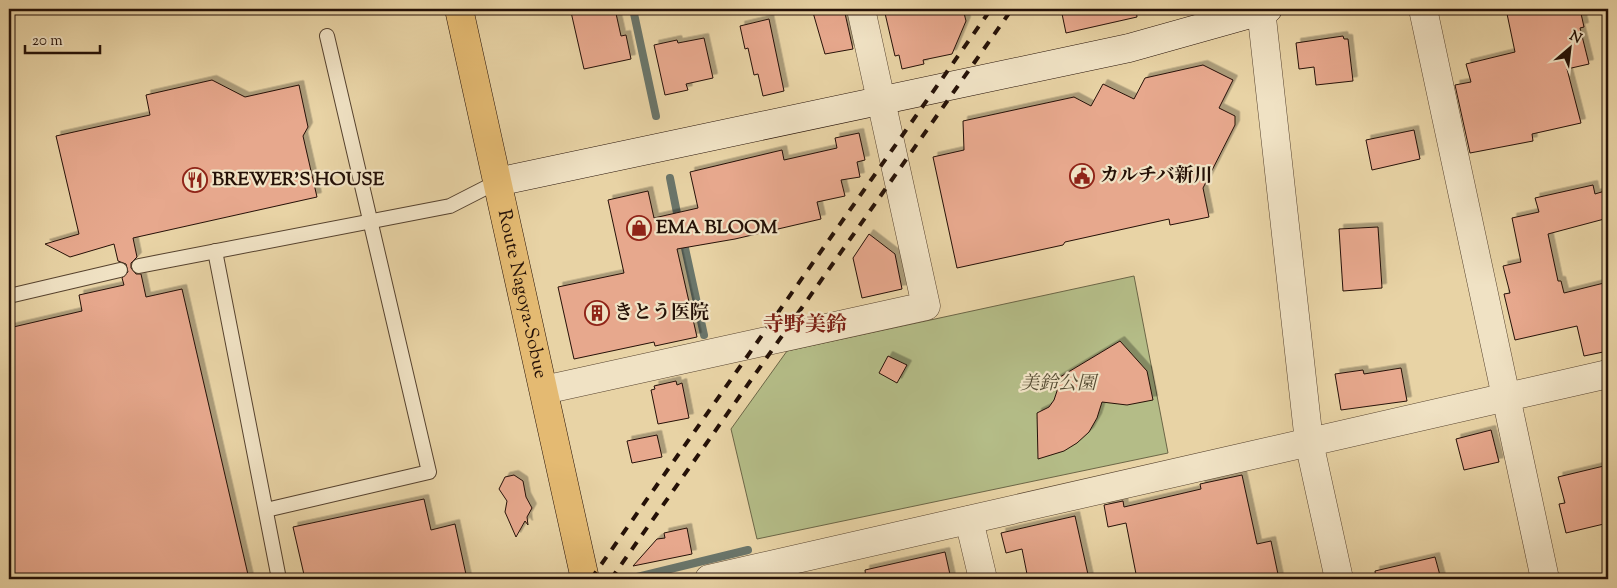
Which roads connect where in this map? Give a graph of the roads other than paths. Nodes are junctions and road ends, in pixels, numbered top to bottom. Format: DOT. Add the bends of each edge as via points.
graph roads {
  1 [pos="459,9"];
  2 [pos="861,9"];
  3 [pos="1423,9"];
  4 [pos="1264,10"];
  5 [pos="327,36"];
  6 [pos="882,102"];
  7 [pos="497,182"];
  8 [pos="370,221"];
  9 [pos="215,251"];
  10 [pos="139,266"];
  11 [pos="120,270"];
  12 [pos="9,296"];
  13 [pos="1608,374"];
  14 [pos="544,390"];
  15 [pos="1506,397"];
  16 [pos="1309,442"];
  17 [pos="266,510"];
  18 [pos="969,520"];
  19 [pos="280,579"];
  20 [pos="585,579"];
  21 [pos="709,579"];
  22 [pos="982,579"];
  23 [pos="1339,579"];
  24 [pos="1545,579"];
  1 -- 7 [label="main road, Route Nagoya-Sobue"];
  2 -- 6 [label="street"];
  3 -- 15 [label="street"];
  4 -- 6 [label="street" via="1129,48"];
  4 -- 16 [label="street" via="1284,228"];
  5 -- 8 [label="lane"];
  6 -- 7 [label="street"];
  6 -- 14 [label="street" via="926,306"];
  7 -- 8 [label="lane" via="450,206"];
  7 -- 14 [label="main road, Route Nagoya-Sobue"];
  8 -- 9 [label="lane"];
  8 -- 17 [label="lane" via="429,472"];
  9 -- 10 [label="lane"];
  9 -- 17 [label="lane"];
  11 -- 12 [label="lane"];
  13 -- 15 [label="street"];
  14 -- 20 [label="main road, Route Nagoya-Sobue"];
  15 -- 16 [label="street"];
  15 -- 24 [label="street"];
  16 -- 18 [label="street"];
  16 -- 23 [label="street"];
  17 -- 19 [label="lane"];
  18 -- 21 [label="street"];
  18 -- 22 [label="street"];
}
